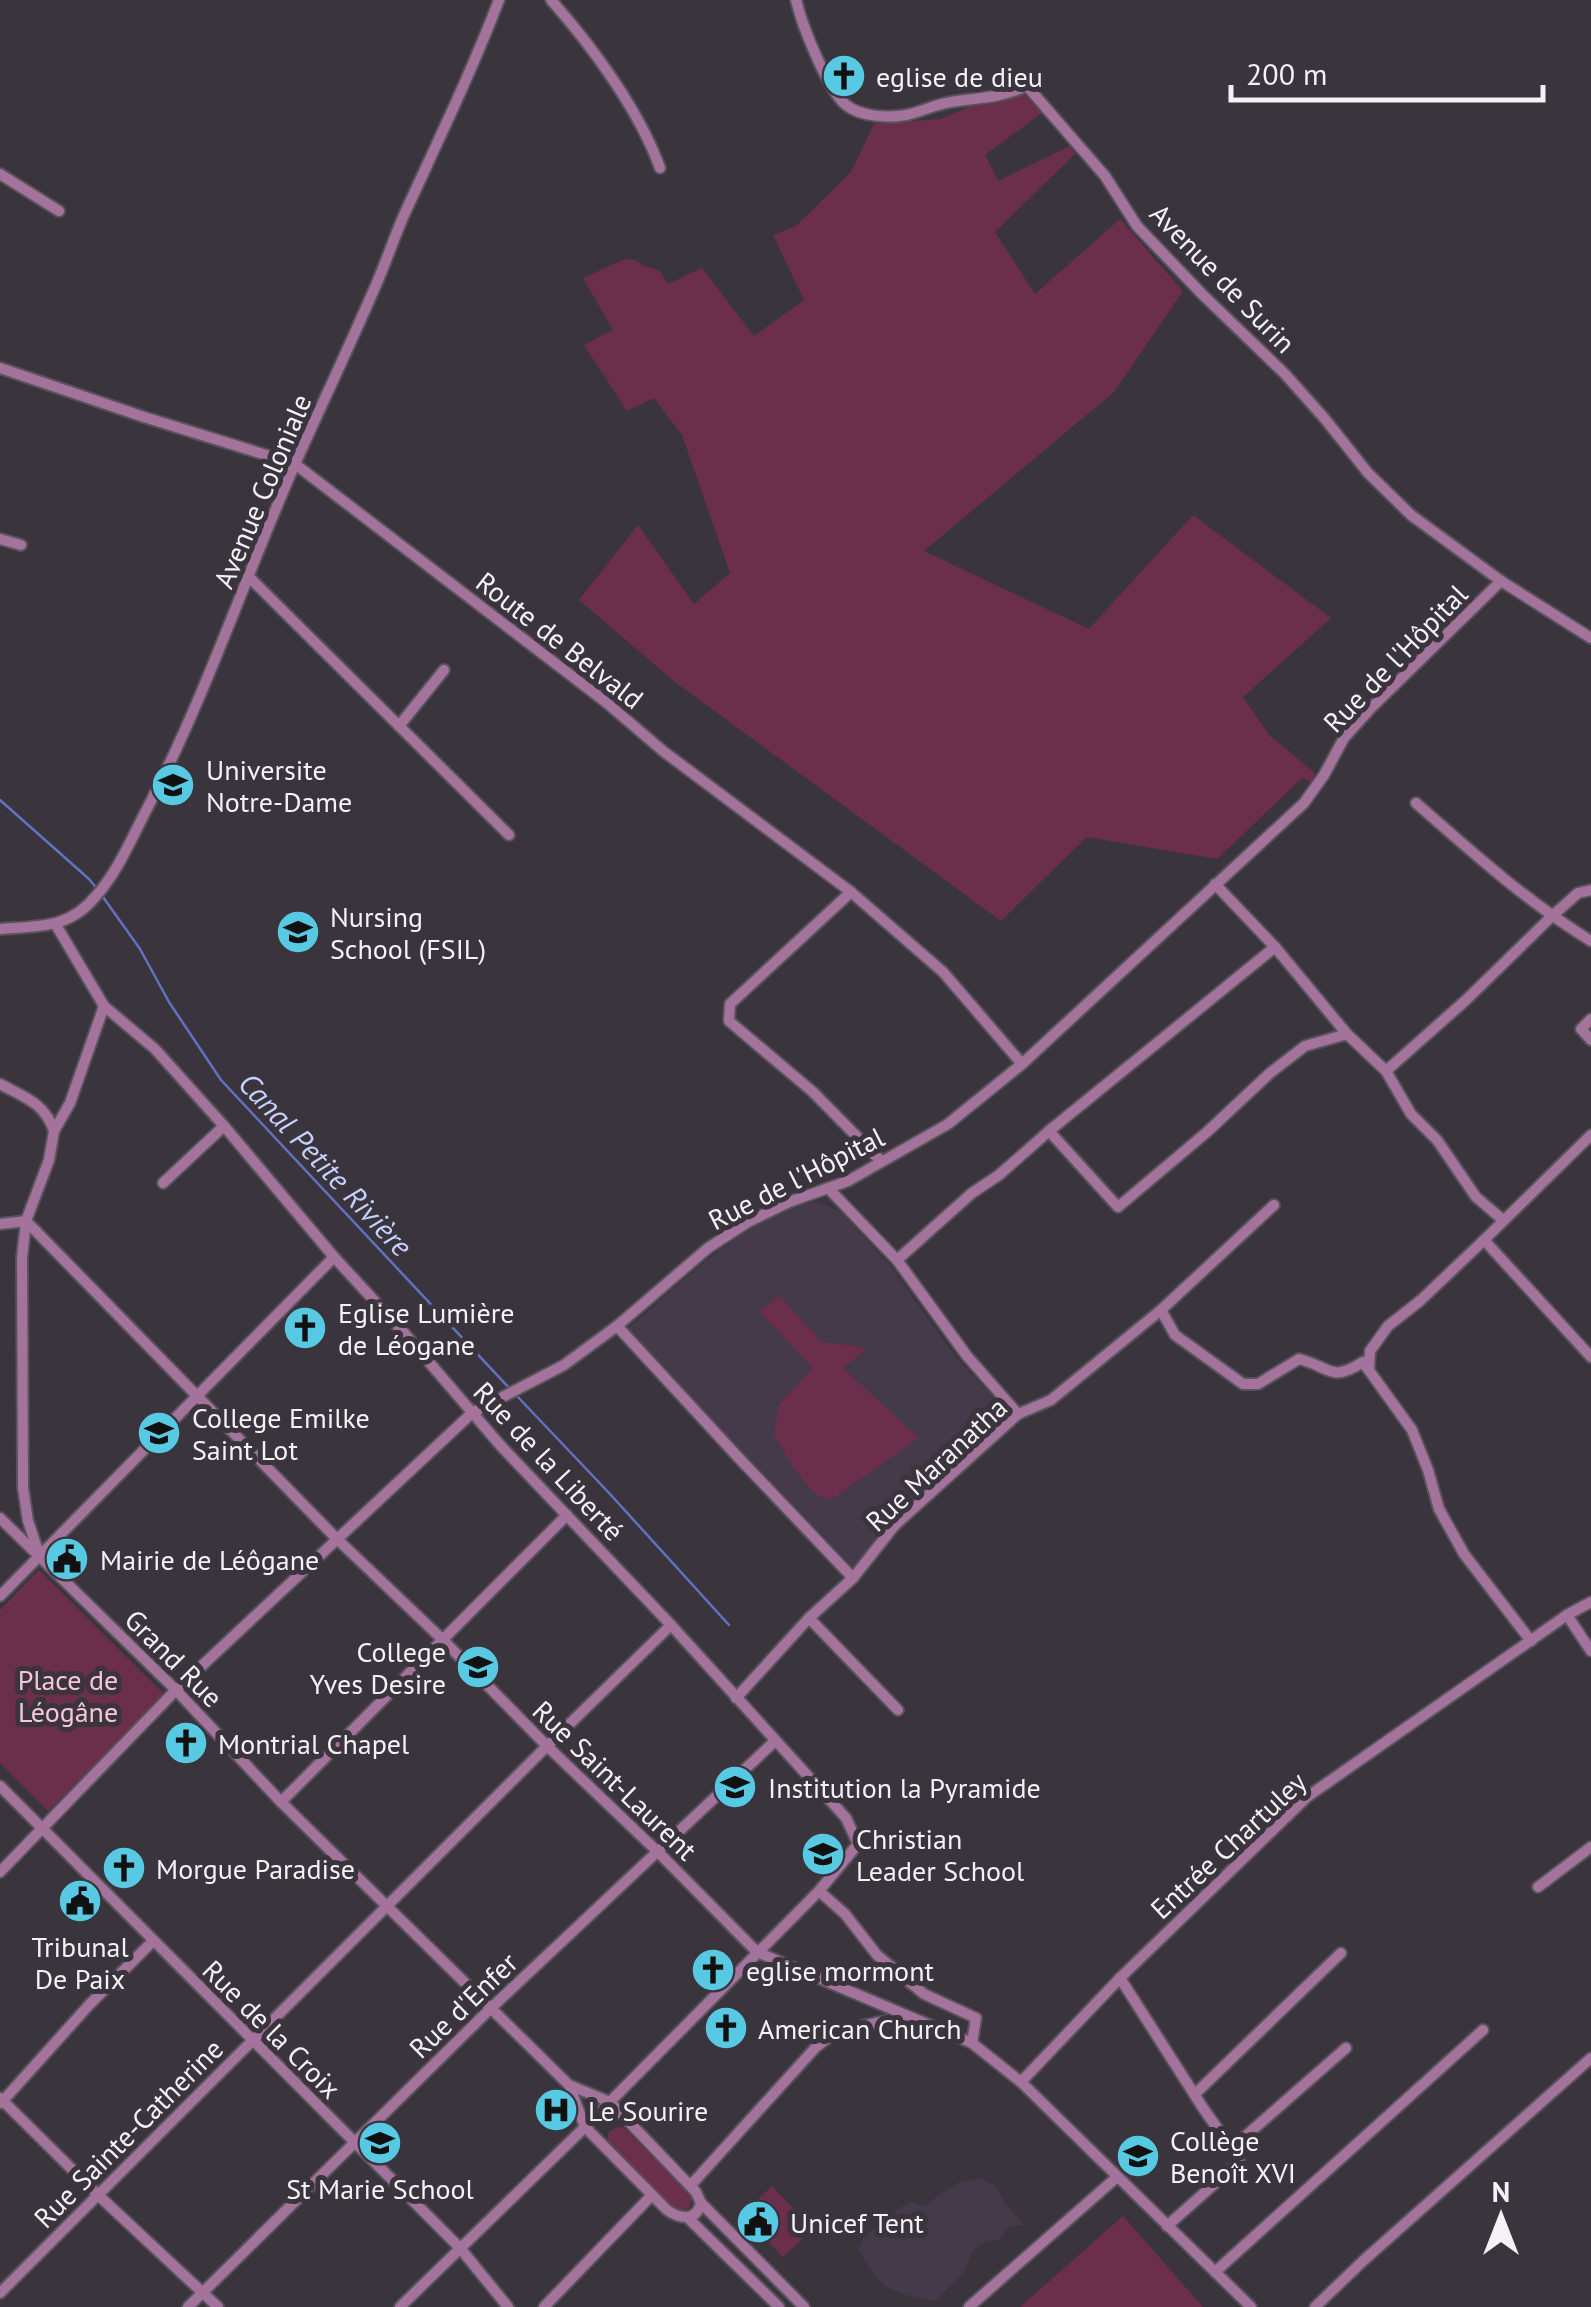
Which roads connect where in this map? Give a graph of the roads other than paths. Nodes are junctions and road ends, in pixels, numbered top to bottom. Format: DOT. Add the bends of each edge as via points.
graph roads {
  1 [pos="498,0"];
  2 [pos="551,0"];
  3 [pos="796,0"];
  4 [pos="660,168"];
  5 [pos="0,174"];
  6 [pos="59,212"];
  7 [pos="0,368"];
  8 [pos="295,464"];
  9 [pos="0,539"];
  10 [pos="21,545"];
  11 [pos="249,578"];
  12 [pos="1501,581"];
  13 [pos="1590,634"];
  14 [pos="444,670"];
  15 [pos="399,726"];
  16 [pos="1416,803"];
  17 [pos="509,836"];
  18 [pos="1216,884"];
  19 [pos="1591,890"];
  20 [pos="851,892"];
  21 [pos="1551,916"];
  22 [pos="56,924"];
  23 [pos="0,929"];
  24 [pos="1591,941"];
  25 [pos="1275,948"];
  26 [pos="104,1006"];
  27 [pos="1591,1019"];
  28 [pos="1348,1034"];
  29 [pos="1591,1040"];
  30 [pos="1022,1064"];
  31 [pos="1386,1071"];
  32 [pos="0,1084"];
  33 [pos="224,1126"];
  34 [pos="54,1131"];
  35 [pos="1048,1131"];
  36 [pos="1591,1135"];
  37 [pos="882,1161"];
  38 [pos="164,1183"];
  39 [pos="828,1188"];
  40 [pos="1274,1206"];
  41 [pos="1503,1220"];
  42 [pos="26,1221"];
  43 [pos="0,1224"];
  44 [pos="1484,1240"];
  45 [pos="334,1257"];
  46 [pos="897,1260"];
  47 [pos="1162,1310"];
  48 [pos="618,1326"];
  49 [pos="1591,1357"];
  50 [pos="1370,1372"];
  51 [pos="196,1396"];
  52 [pos="472,1413"];
  53 [pos="1018,1414"];
  54 [pos="567,1515"];
  55 [pos="0,1518"];
  56 [pos="336,1538"];
  57 [pos="40,1557"];
  58 [pos="853,1578"];
  59 [pos="0,1596"];
  60 [pos="1591,1602"];
  61 [pos="1567,1615"];
  62 [pos="809,1618"];
  63 [pos="671,1625"];
  64 [pos="443,1640"];
  65 [pos="1531,1640"];
  66 [pos="1591,1651"];
  67 [pos="176,1690"];
  68 [pos="736,1698"];
  69 [pos="898,1710"];
  70 [pos="775,1741"];
  71 [pos="547,1746"];
  72 [pos="0,1786"];
  73 [pos="281,1802"];
  74 [pos="42,1829"];
  75 [pos="1591,1847"];
  76 [pos="658,1852"];
  77 [pos="0,1872"];
  78 [pos="1538,1887"];
  79 [pos="819,1890"];
  80 [pos="388,1905"];
  81 [pos="153,1940"];
  82 [pos="757,1952"];
  83 [pos="1342,1953"];
  84 [pos="1120,1978"];
  85 [pos="490,2009"];
  86 [pos="912,2017"];
  87 [pos="1483,2030"];
  88 [pos="252,2041"];
  89 [pos="972,2043"];
  90 [pos="1346,2048"];
  91 [pos="1591,2058"];
  92 [pos="1021,2082"];
  93 [pos="569,2085"];
  94 [pos="1194,2094"];
  95 [pos="1,2101"];
  96 [pos="610,2102"];
  97 [pos="585,2127"];
  98 [pos="353,2142"];
  99 [pos="1233,2148"];
  100 [pos="1116,2177"];
  101 [pos="691,2186"];
  102 [pos="98,2194"];
  103 [pos="652,2195"];
  104 [pos="701,2203"];
  105 [pos="688,2218"];
  106 [pos="1167,2226"];
  107 [pos="460,2248"];
  108 [pos="1215,2272"];
  109 [pos="0,2292"];
  110 [pos="204,2292"];
  111 [pos="188,2307"];
  112 [pos="218,2307"];
  113 [pos="400,2307"];
  114 [pos="508,2307"];
  115 [pos="544,2307"];
  116 [pos="779,2307"];
  117 [pos="804,2307"];
  118 [pos="968,2307"];
  119 [pos="1251,2307"];
  120 [pos="1314,2307"];
  1 -- 8 [label="street, Avenue Coloniale"];
  2 -- 4 [label="street" via="611,76"];
  3 -- 12 [label="street, Avenue de Surin" via="824,72 846,104 870,116 905,115 1027,86 1105,176 1137,226 1285,374 1368,473"];
  5 -- 6 [label="street"];
  7 -- 8 [label="street, Route de Belvald"];
  8 -- 11 [label="street, Avenue Coloniale"];
  8 -- 20 [label="street, Route de Belvald"];
  9 -- 10 [label="street"];
  11 -- 15 [label="street"];
  11 -- 22 [label="street, Avenue Coloniale" via="165,774 110,878 78,914"];
  12 -- 13 [label="street, Avenue de Surin"];
  12 -- 18 [label="street, Rue de l'Hôpital" via="1344,738 1304,803"];
  14 -- 15 [label="street"];
  15 -- 17 [label="street"];
  16 -- 21 [label="street"];
  18 -- 25 [label="street"];
  18 -- 30 [label="street, Rue de l'Hôpital"];
  19 -- 21 [label="street"];
  20 -- 30 [label="street, Route de Belvald" via="942,972"];
  20 -- 37 [label="street" via="730,1004 729,1020"];
  21 -- 24 [label="street"];
  21 -- 31 [label="street"];
  22 -- 23 [label="street, Avenue Coloniale"];
  22 -- 26 [label="street, Rue de la Liberté"];
  25 -- 28 [label="street"];
  25 -- 35 [label="street"];
  26 -- 33 [label="street, Rue de la Liberté"];
  26 -- 34 [label="street"];
  27 -- 29 [label="street" via="1581,1028"];
  28 -- 31 [label="street"];
  28 -- 35 [label="street" via="1305,1046 1118,1207"];
  30 -- 37 [label="street, Rue de l'Hôpital" via="948,1124"];
  31 -- 41 [label="street" via="1476,1197"];
  32 -- 34 [label="street" via="46,1112"];
  33 -- 38 [label="street"];
  33 -- 45 [label="street, Rue de la Liberté"];
  34 -- 42 [label="street"];
  35 -- 46 [label="street"];
  36 -- 41 [label="street"];
  37 -- 39 [label="street, Rue de l'Hôpital"];
  39 -- 46 [label="street"];
  39 -- 48 [label="street, Rue de l'Hôpital" via="748,1222 708,1248"];
  40 -- 47 [label="street, Rue Maranatha"];
  41 -- 44 [label="street"];
  42 -- 43 [label="street"];
  42 -- 51 [label="street, Rue Saint-Laurent"];
  42 -- 57 [label="street" via="23,1488"];
  44 -- 49 [label="street"];
  44 -- 50 [label="street" via="1388,1326 1370,1351"];
  45 -- 51 [label="street"];
  45 -- 52 [label="street, Rue de la Liberté"];
  46 -- 53 [label="street"];
  47 -- 50 [label="street" via="1175,1335 1242,1384 1258,1384 1298,1359 1337,1374 1363,1362"];
  47 -- 53 [label="street, Rue Maranatha" via="1051,1400"];
  48 -- 52 [label="street, Rue de l'Hôpital" via="564,1365"];
  48 -- 58 [label="street"];
  50 -- 65 [label="street" via="1412,1430 1439,1510 1464,1554"];
  51 -- 56 [label="street, Rue Saint-Laurent"];
  51 -- 57 [label="street"];
  52 -- 54 [label="street, Rue de la Liberté"];
  52 -- 56 [label="street, Rue de l'Hôpital"];
  53 -- 58 [label="street, Rue Maranatha" via="895,1525"];
  54 -- 63 [label="street, Rue de la Liberté"];
  54 -- 64 [label="street"];
  55 -- 57 [label="street, Grand Rue"];
  56 -- 64 [label="street, Rue Saint-Laurent"];
  56 -- 67 [label="street, Rue de l'Hôpital"];
  57 -- 59 [label="street"];
  57 -- 67 [label="street, Grand Rue"];
  58 -- 62 [label="street, Rue Maranatha"];
  60 -- 61 [label="street, Entrée Chartuley"];
  61 -- 65 [label="street, Entrée Chartuley"];
  61 -- 66 [label="street"];
  62 -- 68 [label="street, Rue Maranatha"];
  62 -- 69 [label="street"];
  63 -- 68 [label="street, Rue de la Liberté"];
  63 -- 71 [label="street, Rue Sainte-Catherine"];
  64 -- 71 [label="street, Rue Saint-Laurent"];
  64 -- 73 [label="street"];
  65 -- 84 [label="street, Entrée Chartuley" via="1307,1797"];
  67 -- 73 [label="street, Grand Rue"];
  67 -- 74 [label="street, Rue de l'Hôpital"];
  68 -- 70 [label="street, Rue de la Liberté"];
  70 -- 76 [label="street, Rue d'Enfer"];
  70 -- 79 [label="street, Rue de la Liberté" via="846,1818 858,1844"];
  71 -- 76 [label="street, Rue Saint-Laurent"];
  71 -- 80 [label="street, Rue Sainte-Catherine"];
  72 -- 74 [label="street, Rue de la Croix"];
  73 -- 80 [label="street, Grand Rue"];
  74 -- 77 [label="street, Rue de l'Hôpital"];
  74 -- 81 [label="street, Rue de la Croix"];
  75 -- 78 [label="street"];
  76 -- 82 [label="street, Rue Saint-Laurent"];
  76 -- 85 [label="street, Rue d'Enfer"];
  79 -- 82 [label="street"];
  79 -- 89 [label="street" via="877,1955 924,1994 976,2018"];
  80 -- 85 [label="street, Grand Rue"];
  80 -- 88 [label="street, Rue Sainte-Catherine"];
  81 -- 88 [label="street, Rue de la Croix"];
  81 -- 95 [label="street"];
  82 -- 86 [label="street, Rue Saint-Laurent"];
  82 -- 96 [label="street"];
  83 -- 94 [label="street"];
  84 -- 92 [label="street, Entrée Chartuley"];
  84 -- 94 [label="street"];
  85 -- 93 [label="street, Grand Rue"];
  85 -- 98 [label="street, Rue d'Enfer"];
  86 -- 89 [label="street, Rue Saint-Laurent"];
  86 -- 101 [label="street" via="836,2032 816,2047"];
  87 -- 108 [label="street"];
  88 -- 98 [label="street, Rue de la Croix"];
  88 -- 102 [label="street, Rue Sainte-Catherine"];
  89 -- 92 [label="street, Rue Saint-Laurent"];
  90 -- 99 [label="street"];
  91 -- 120 [label="street"];
  92 -- 100 [label="street, Rue Saint-Laurent"];
  93 -- 96 [label="street, Grand Rue"];
  93 -- 97 [label="street, Grand Rue"];
  94 -- 99 [label="street"];
  95 -- 102 [label="street"];
  96 -- 97 [label="street"];
  96 -- 101 [label="street, Grand Rue"];
  97 -- 103 [label="street, Grand Rue"];
  97 -- 107 [label="street"];
  98 -- 107 [label="street, Rue de la Croix"];
  98 -- 110 [label="street, Rue d'Enfer"];
  99 -- 106 [label="street" via="1238,2163"];
  100 -- 106 [label="street, Rue Saint-Laurent"];
  100 -- 118 [label="street"];
  101 -- 104 [label="street, Grand Rue"];
  102 -- 109 [label="street, Rue Sainte-Catherine"];
  102 -- 110 [label="street"];
  103 -- 105 [label="street, Grand Rue"];
  103 -- 115 [label="street"];
  104 -- 105 [label="street"];
  104 -- 117 [label="street, Grand Rue"];
  105 -- 116 [label="street, Grand Rue"];
  106 -- 108 [label="street, Rue Saint-Laurent"];
  107 -- 113 [label="street"];
  107 -- 114 [label="street, Rue de la Croix"];
  108 -- 119 [label="street, Rue Saint-Laurent"];
  110 -- 111 [label="street, Rue d'Enfer"];
  110 -- 112 [label="street"];
}
